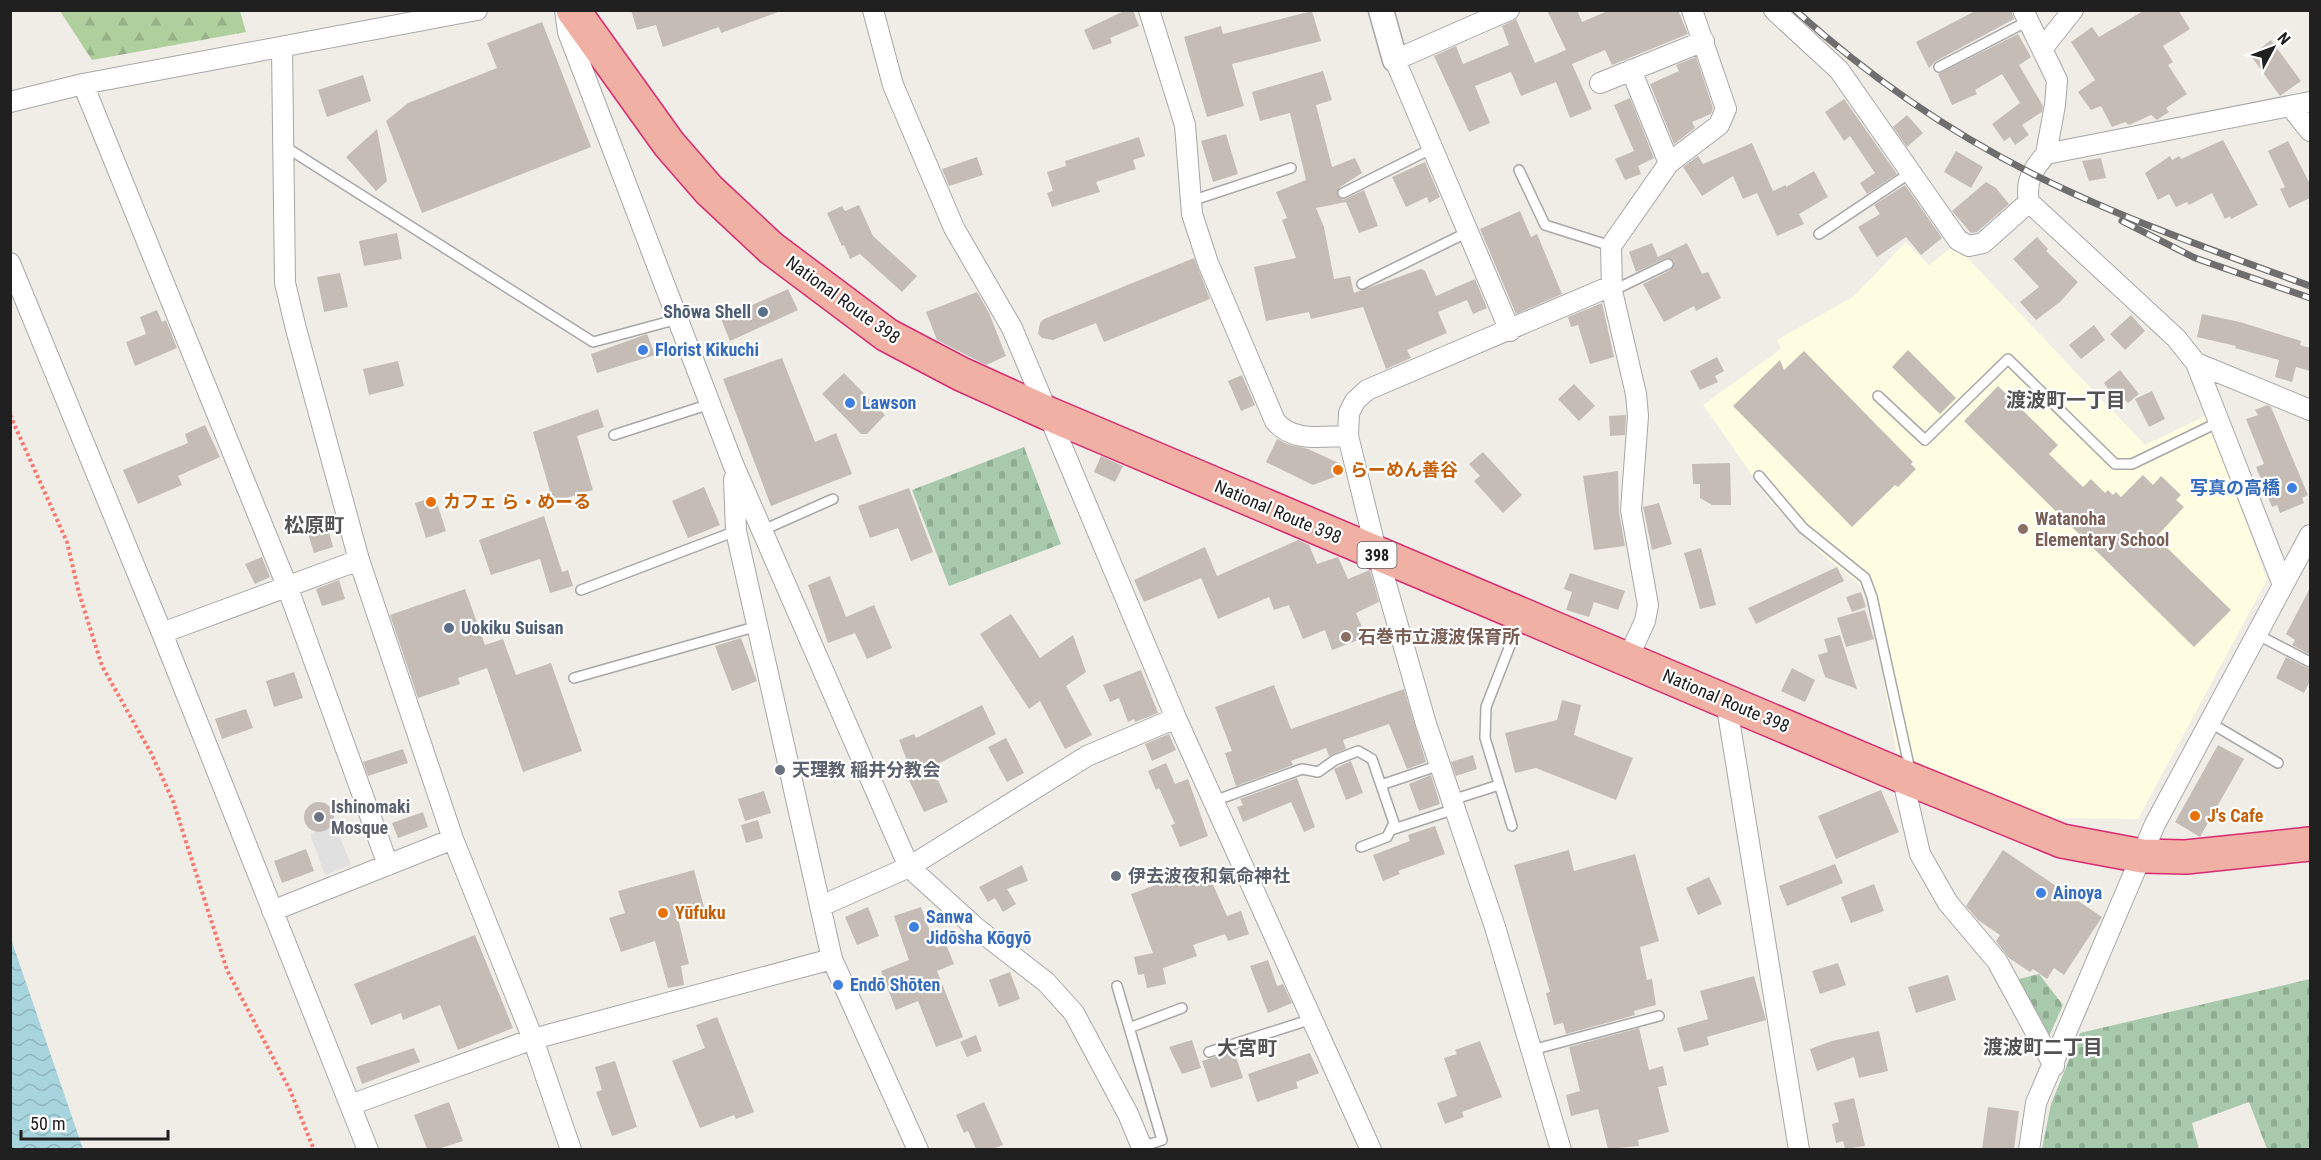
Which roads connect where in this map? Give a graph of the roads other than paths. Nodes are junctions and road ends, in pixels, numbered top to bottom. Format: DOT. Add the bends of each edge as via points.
graph roads {
  1 [pos="477,10"];
  2 [pos="565,10"];
  3 [pos="573,10"];
  4 [pos="873,10"];
  5 [pos="1149,10"];
  6 [pos="1381,10"];
  7 [pos="1509,10"];
  8 [pos="1692,10"];
  9 [pos="1774,10"];
  10 [pos="2073,10"];
  11 [pos="2026,16"];
  12 [pos="1704,41"];
  13 [pos="282,47"];
  14 [pos="2042,49"];
  15 [pos="1395,60"];
  16 [pos="1939,67"];
  17 [pos="1631,70"];
  18 [pos="1600,83"];
  19 [pos="83,84"];
  20 [pos="10,102"];
  21 [pos="2310,102"];
  22 [pos="2291,106"];
  23 [pos="2310,131"];
  24 [pos="284,146"];
  25 [pos="1433,148"];
  26 [pos="2046,154"];
  27 [pos="1669,163"];
  28 [pos="1291,168"];
  29 [pos="1519,170"];
  30 [pos="1910,173"];
  31 [pos="1343,193"];
  32 [pos="1191,201"];
  33 [pos="2029,202"];
  34 [pos="1468,232"];
  35 [pos="1819,234"];
  36 [pos="1611,246"];
  37 [pos="10,263"];
  38 [pos="1668,264"];
  39 [pos="1362,284"];
  40 [pos="1611,288"];
  41 [pos="678,319"];
  42 [pos="1510,331"];
  43 [pos="2196,363"];
  44 [pos="1878,396"];
  45 [pos="710,404"];
  46 [pos="2310,410"];
  47 [pos="1047,413"];
  48 [pos="2219,422"];
  49 [pos="614,435"];
  50 [pos="1347,436"];
  51 [pos="734,464"];
  52 [pos="1760,476"];
  53 [pos="833,499"];
  54 [pos="736,531"];
  55 [pos="761,531"];
  56 [pos="2310,535"];
  57 [pos="1377,555"];
  58 [pos="359,560"];
  59 [pos="2283,585"];
  60 [pos="287,586"];
  61 [pos="581,590"];
  62 [pos="1522,616"];
  63 [pos="758,626"];
  64 [pos="162,633"];
  65 [pos="2256,634"];
  66 [pos="1627,660"];
  67 [pos="2310,662"];
  68 [pos="574,678"];
  69 [pos="1726,701"];
  70 [pos="1176,718"];
  71 [pos="2209,722"];
  72 [pos="2278,763"];
  73 [pos="1440,765"];
  74 [pos="1907,778"];
  75 [pos="1380,785"];
  76 [pos="1499,785"];
  77 [pos="1214,801"];
  78 [pos="1453,805"];
  79 [pos="1512,826"];
  80 [pos="1391,830"];
  81 [pos="453,839"];
  82 [pos="2310,844"];
  83 [pos="1361,847"];
  84 [pos="2142,856"];
  85 [pos="388,865"];
  86 [pos="909,867"];
  87 [pos="821,906"];
  88 [pos="272,911"];
  89 [pos="832,959"];
  90 [pos="1117,986"];
  91 [pos="1182,1008"];
  92 [pos="1659,1016"];
  93 [pos="1312,1019"];
  94 [pos="1129,1028"];
  95 [pos="533,1039"];
  96 [pos="1532,1050"];
  97 [pos="1209,1052"];
  98 [pos="2054,1066"];
  99 [pos="350,1104"];
  100 [pos="1142,1148"];
  101 [pos="368,1149"];
  102 [pos="572,1149"];
  103 [pos="918,1149"];
  104 [pos="1371,1149"];
  105 [pos="1561,1149"];
  106 [pos="1799,1149"];
  107 [pos="2029,1149"];
  1 -- 13 [label="street"];
  2 -- 41 [label="street" via="568,32"];
  3 -- 47 [label="highway, National Route 398 / 398" via="669,144 709,190 771,248 887,335"];
  4 -- 47 [label="street" via="893,85 954,228 1012,328"];
  5 -- 32 [label="street" via="1185,125"];
  6 -- 15 [label="street"];
  7 -- 15 [label="street"];
  8 -- 12 [label="street"];
  9 -- 30 [label="street" via="1839,70"];
  10 -- 14 [label="street"];
  11 -- 14 [label="street"];
  11 -- 16 [label="lane"];
  12 -- 17 [label="street"];
  12 -- 27 [label="street" via="1726,109 1719,125"];
  13 -- 19 [label="street"];
  13 -- 24 [label="street"];
  14 -- 26 [label="street" via="2057,80"];
  15 -- 25 [label="street"];
  17 -- 18 [label="street"];
  17 -- 27 [label="street"];
  19 -- 20 [label="street"];
  19 -- 60 [label="street"];
  21 -- 22 [label="street"];
  22 -- 23 [label="street"];
  22 -- 26 [label="street"];
  24 -- 41 [label="lane" via="593,342"];
  24 -- 58 [label="street" via="285,283"];
  25 -- 31 [label="lane"];
  25 -- 34 [label="street"];
  26 -- 33 [label="street" via="2029,178"];
  27 -- 36 [label="street"];
  28 -- 32 [label="lane"];
  29 -- 36 [label="lane" via="1545,225"];
  30 -- 33 [label="street" via="1958,240 1969,246 1983,243"];
  30 -- 35 [label="lane"];
  32 -- 50 [label="street" via="1208,263 1275,421 1281,429 1299,437"];
  33 -- 43 [label="street" via="2176,338"];
  34 -- 39 [label="lane"];
  34 -- 42 [label="street"];
  36 -- 40 [label="street"];
  37 -- 64 [label="street"];
  38 -- 40 [label="lane"];
  40 -- 42 [label="street"];
  40 -- 66 [label="street" via="1636,394 1631,510 1648,605"];
  41 -- 45 [label="street"];
  42 -- 50 [label="street" via="1367,390 1349,412"];
  43 -- 46 [label="street"];
  43 -- 48 [label="street"];
  44 -- 48 [label="lane" via="1925,440 2008,359 2115,464 2132,464"];
  45 -- 49 [label="lane"];
  45 -- 51 [label="street"];
  47 -- 57 [label="highway, National Route 398 / 398"];
  47 -- 70 [label="street"];
  48 -- 59 [label="street"];
  50 -- 57 [label="street"];
  51 -- 54 [label="street"];
  51 -- 55 [label="street"];
  52 -- 74 [label="lane" via="1803,528 1865,579 1872,597"];
  53 -- 55 [label="lane"];
  54 -- 61 [label="lane"];
  54 -- 63 [label="street"];
  55 -- 86 [label="street"];
  56 -- 59 [label="street"];
  57 -- 62 [label="highway, National Route 398 / 398"];
  57 -- 73 [label="street"];
  58 -- 60 [label="street"];
  58 -- 81 [label="street"];
  59 -- 65 [label="street"];
  60 -- 64 [label="street"];
  60 -- 85 [label="street"];
  62 -- 66 [label="highway, National Route 398 / 398"];
  62 -- 76 [label="lane" via="1486,707 1485,738"];
  63 -- 68 [label="lane"];
  63 -- 87 [label="street"];
  64 -- 88 [label="street"];
  65 -- 67 [label="lane"];
  65 -- 71 [label="street"];
  66 -- 69 [label="highway, National Route 398 / 398"];
  69 -- 74 [label="highway, National Route 398 / 398"];
  69 -- 106 [label="street"];
  70 -- 77 [label="street"];
  70 -- 86 [label="street" via="1087,756"];
  71 -- 72 [label="lane"];
  71 -- 84 [label="street"];
  73 -- 75 [label="lane"];
  73 -- 78 [label="street"];
  74 -- 84 [label="highway, National Route 398 / 398" via="2062,841"];
  74 -- 98 [label="street" via="1920,854 1948,903 1997,961"];
  75 -- 77 [label="lane" via="1372,759 1358,751 1335,759 1318,772 1302,769"];
  75 -- 80 [label="lane" via="1394,823"];
  76 -- 78 [label="lane"];
  76 -- 79 [label="lane"];
  77 -- 93 [label="street"];
  78 -- 80 [label="lane"];
  78 -- 96 [label="street"];
  80 -- 83 [label="lane" via="1387,837"];
  81 -- 85 [label="street"];
  81 -- 95 [label="street"];
  82 -- 84 [label="highway, National Route 398 / 398" via="2196,856"];
  84 -- 98 [label="street"];
  85 -- 88 [label="street"];
  86 -- 87 [label="street"];
  86 -- 100 [label="street" via="975,927 1046,982 1074,1012"];
  87 -- 89 [label="street"];
  88 -- 99 [label="street"];
  89 -- 95 [label="street"];
  89 -- 103 [label="street"];
  90 -- 94 [label="lane"];
  91 -- 94 [label="lane"];
  92 -- 96 [label="lane"];
  93 -- 97 [label="lane"];
  93 -- 104 [label="street"];
  94 -- 100 [label="lane" via="1162,1140"];
  95 -- 99 [label="street"];
  95 -- 102 [label="street"];
  96 -- 105 [label="street"];
  98 -- 107 [label="street" via="2036,1103"];
  99 -- 101 [label="street"];
}
